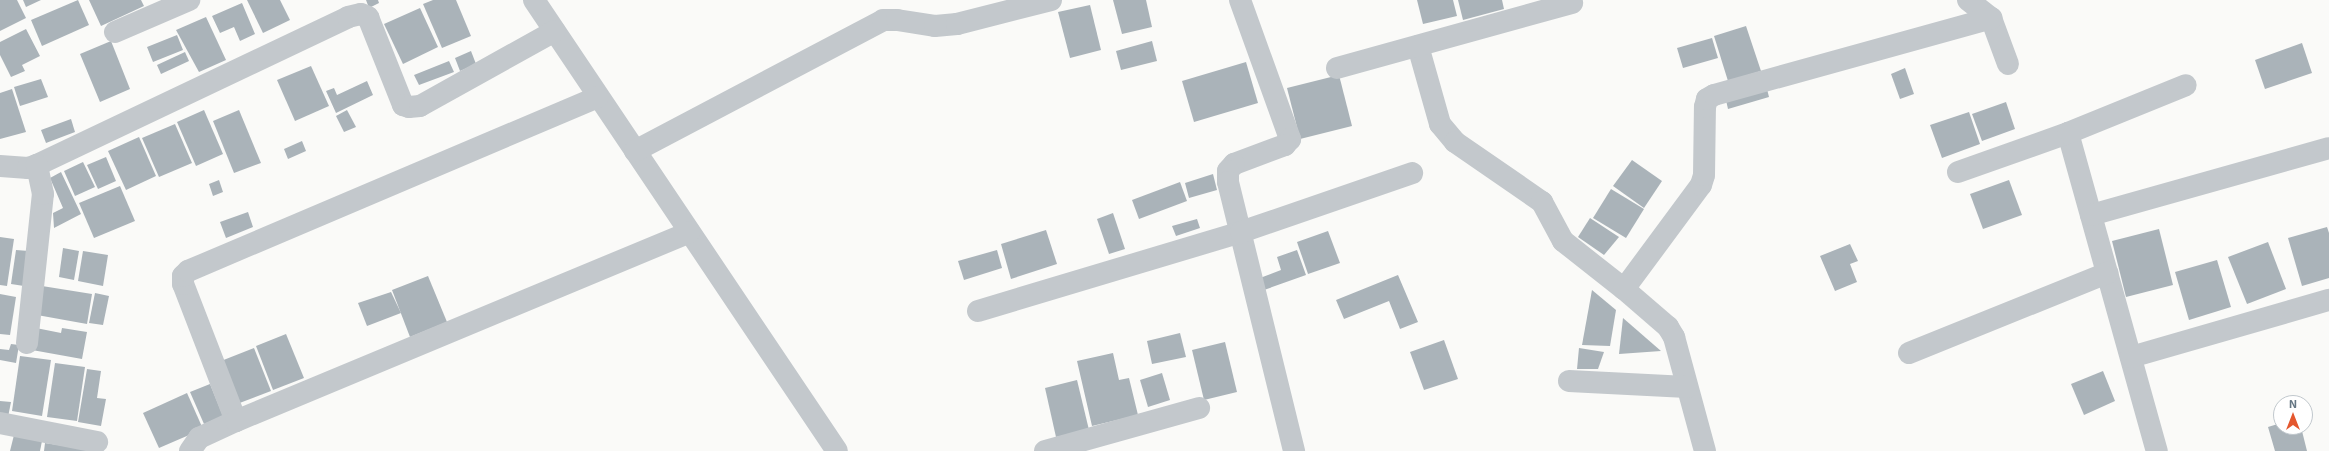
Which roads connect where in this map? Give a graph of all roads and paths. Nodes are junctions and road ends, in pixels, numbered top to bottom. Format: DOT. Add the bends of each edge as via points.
graph roads {
  1 [pos="189,0"];
  2 [pos="534,0"];
  3 [pos="1051,0"];
  4 [pos="1240,0"];
  5 [pos="1968,0"];
  6 [pos="1572,3"];
  7 [pos="1991,18"];
  8 [pos="115,32"];
  9 [pos="555,32"];
  10 [pos="1418,46"];
  11 [pos="2008,64"];
  12 [pos="1337,68"];
  13 [pos="2186,85"];
  14 [pos="598,97"];
  15 [pos="2068,133"];
  16 [pos="2329,148"];
  17 [pos="635,151"];
  18 [pos="37,165"];
  19 [pos="0,166"];
  20 [pos="1958,172"];
  21 [pos="1412,173"];
  22 [pos="2091,216"];
  23 [pos="689,232"];
  24 [pos="1241,232"];
  25 [pos="2107,273"];
  26 [pos="1624,289"];
  27 [pos="2329,300"];
  28 [pos="978,311"];
  29 [pos="27,342"];
  30 [pos="1909,353"];
  31 [pos="2131,357"];
  32 [pos="1569,381"];
  33 [pos="1687,387"];
  34 [pos="1199,408"];
  35 [pos="236,421"];
  36 [pos="0,423"];
  37 [pos="97,442"];
  38 [pos="190,451"];
  39 [pos="837,451"];
  40 [pos="1045,451"];
  41 [pos="1294,451"];
  42 [pos="1705,451"];
  43 [pos="2157,451"];
  1 -- 8 [label="street"];
  2 -- 9 [label="street"];
  3 -- 17 [label="street" via="934,26 883,20"];
  4 -- 24 [label="street" via="1290,139 1285,145 1234,164 1228,171 1228,182"];
  5 -- 7 [label="street"];
  6 -- 10 [label="street"];
  7 -- 11 [label="street"];
  7 -- 26 [label="street" via="1707,99 1704,175 1701,185"];
  9 -- 14 [label="street"];
  9 -- 18 [label="street" via="420,106 409,107 403,105 368,17 361,14 348,17"];
  10 -- 12 [label="street"];
  10 -- 26 [label="street" via="1440,124 1455,142 1542,202 1563,241"];
  13 -- 15 [label="street"];
  14 -- 17 [label="street"];
  14 -- 35 [label="street" via="188,271 183,276 183,284"];
  15 -- 20 [label="street"];
  15 -- 22 [label="street"];
  16 -- 22 [label="street"];
  17 -- 23 [label="street"];
  18 -- 19 [label="street" via="28,168"];
  18 -- 29 [label="street" via="43,194"];
  21 -- 24 [label="street"];
  22 -- 25 [label="street"];
  23 -- 35 [label="street"];
  23 -- 39 [label="street"];
  24 -- 28 [label="street"];
  24 -- 41 [label="street"];
  25 -- 30 [label="street"];
  25 -- 31 [label="street"];
  26 -- 33 [label="street" via="1668,327 1674,337"];
  27 -- 31 [label="street"];
  31 -- 43 [label="street"];
  32 -- 33 [label="street"];
  33 -- 42 [label="street"];
  34 -- 40 [label="street"];
  35 -- 38 [label="street" via="199,438"];
  36 -- 37 [label="street"];
}
